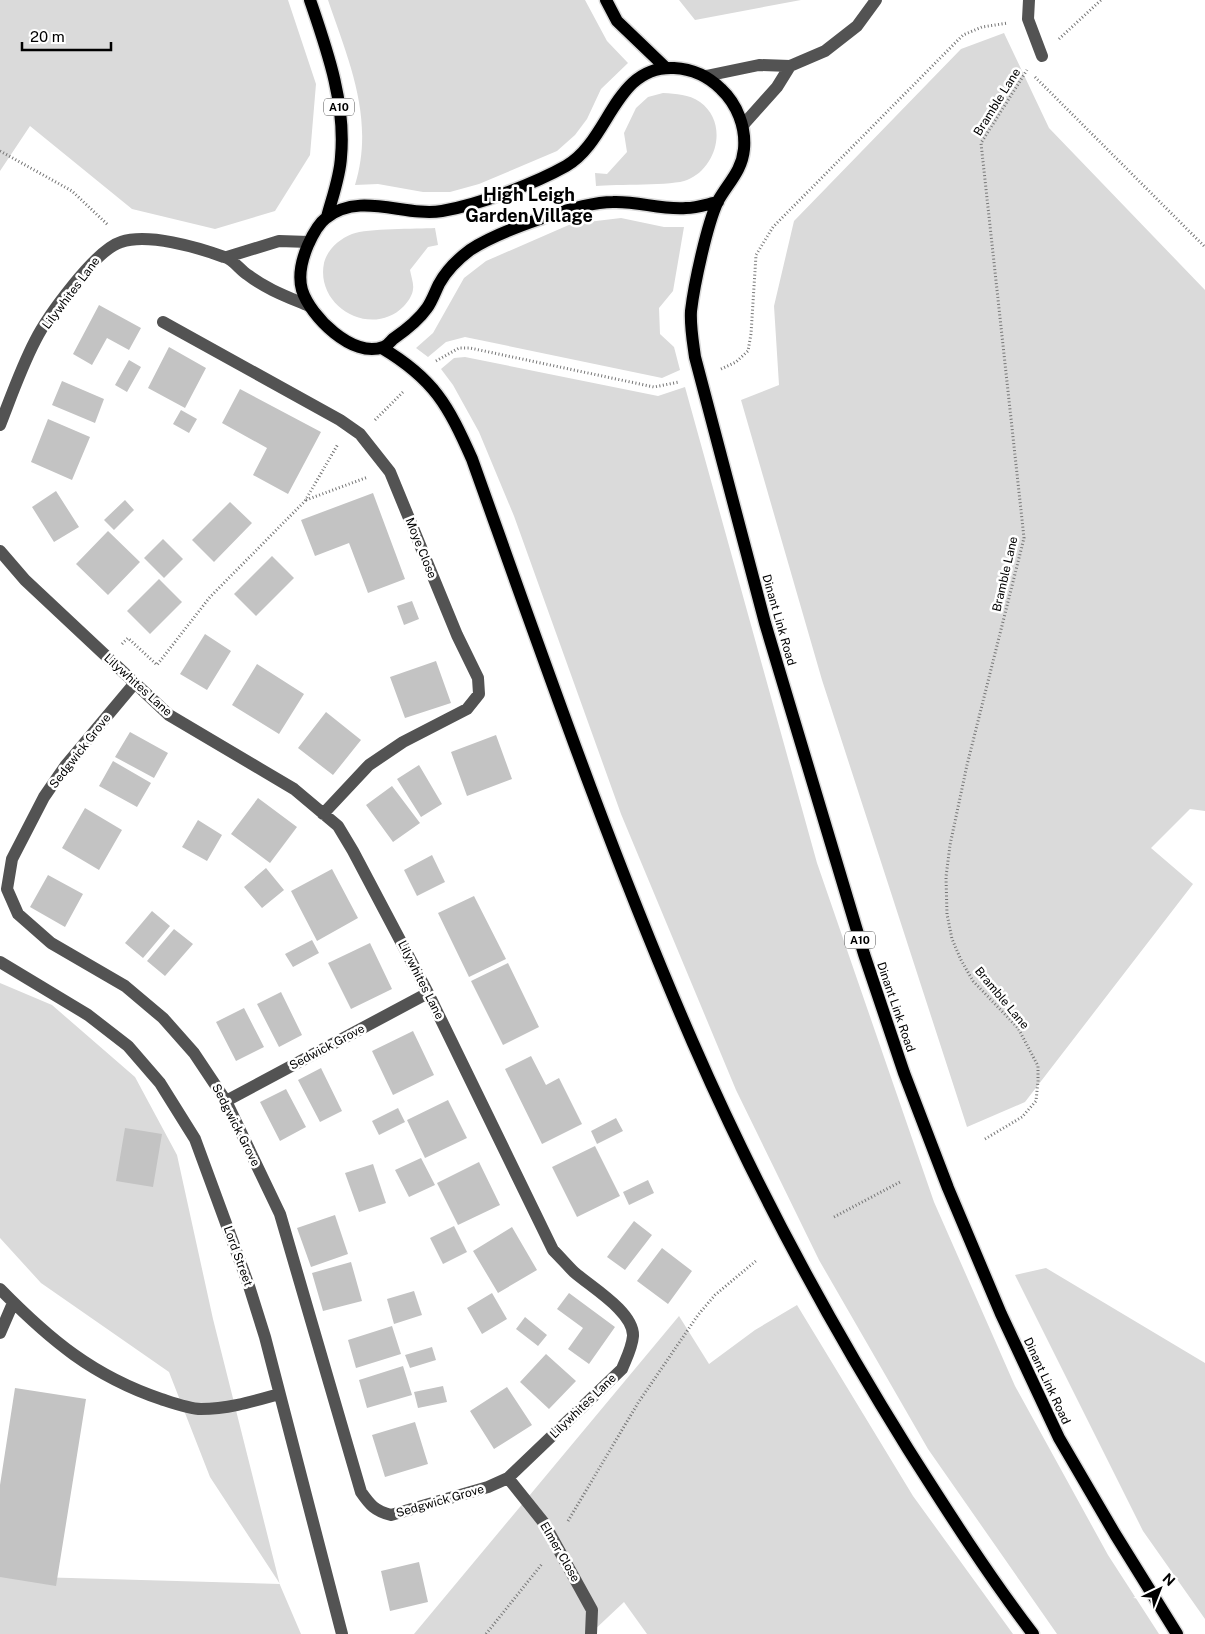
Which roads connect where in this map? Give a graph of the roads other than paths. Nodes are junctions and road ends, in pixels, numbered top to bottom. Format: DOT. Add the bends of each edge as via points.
graph roads {
  1 [pos="310,0"];
  2 [pos="606,0"];
  3 [pos="876,0"];
  4 [pos="1029,0"];
  5 [pos="1042,56"];
  6 [pos="790,66"];
  7 [pos="666,68"];
  8 [pos="706,76"];
  9 [pos="742,125"];
  10 [pos="718,202"];
  11 [pos="327,217"];
  12 [pos="309,242"];
  13 [pos="227,257"];
  14 [pos="309,306"];
  15 [pos="163,322"];
  16 [pos="382,348"];
  17 [pos="0,426"];
  18 [pos="0,551"];
  19 [pos="134,684"];
  20 [pos="323,814"];
  21 [pos="0,962"];
  22 [pos="428,993"];
  23 [pos="226,1101"];
  24 [pos="0,1289"];
  25 [pos="13,1303"];
  26 [pos="0,1333"];
  27 [pos="279,1394"];
  28 [pos="508,1478"];
  29 [pos="342,1634"];
  30 [pos="591,1634"];
  31 [pos="1033,1634"];
  32 [pos="1177,1634"];
  1 -- 11 [label="main road, A10" via="328,53 340,107 341,159"];
  2 -- 7 [label="main road" via="617,20"];
  3 -- 6 [label="street" via="857,26 824,50"];
  4 -- 5 [label="street" via="1028,19"];
  6 -- 8 [label="street" via="759,65"];
  6 -- 9 [label="street"];
  7 -- 8 [label="main road" via="685,69"];
  7 -- 11 [label="main road" via="640,77 626,89 588,148 569,165 542,177 468,205 440,211 418,212 374,204 351,206"];
  8 -- 9 [label="main road, Dinant Link Road" via="735,106"];
  9 -- 10 [label="main road, Dinant Link Road" via="744,149 739,171"];
  10 -- 16 [label="main road" via="687,208 632,202 581,205 496,237 470,250 453,265 440,281 429,306 414,323"];
  10 -- 32 [label="main road, Dinant Link Road / A10" via="696,278 691,314 695,357 765,623 864,954 921,1117 1001,1314 1058,1438"];
  11 -- 12 [label="main road"];
  12 -- 13 [label="street" via="279,241"];
  12 -- 14 [label="main road" via="301,263 301,287"];
  13 -- 14 [label="street, Lilywhites Lane" via="268,288"];
  13 -- 17 [label="street, Lilywhites Lane" via="147,238 120,242 104,251 92,262 36,339"];
  14 -- 16 [label="main road" via="332,332 366,348"];
  15 -- 20 [label="street, Moye Close" via="360,434 390,472 478,678 478,694 467,709 402,742 369,765"];
  16 -- 31 [label="main road" via="408,364 436,391 472,459 627,884 694,1044 798,1260 869,1386 945,1508"];
  18 -- 19 [label="street, Lilywhites Lane" via="25,580"];
  19 -- 20 [label="street, Lilywhites Lane" via="170,715 294,789"];
  19 -- 23 [label="street, Sedgwick Grove" via="66,766 44,798 12,859 7,889 18,914 51,943 125,986 163,1018 194,1053"];
  20 -- 22 [label="street, Lilywhites Lane" via="338,826 354,852"];
  21 -- 27 [label="street, Lord Street" via="112,1032 160,1083 195,1139 249,1286"];
  22 -- 23 [label="street, Sedwick Grove"];
  22 -- 28 [label="street, Lilywhites Lane" via="553,1250 622,1312 631,1325 633,1335 622,1369"];
  23 -- 28 [label="street, Sedgwick Grove" via="280,1214 361,1492 370,1505 377,1512 391,1515 488,1487"];
  24 -- 25 [label="street"];
  25 -- 26 [label="street"];
  25 -- 27 [label="street" via="97,1372 132,1389 200,1410 234,1406"];
  27 -- 29 [label="street, Lord Street"];
  28 -- 30 [label="street, Elmer Close" via="544,1523 592,1610"];
}
